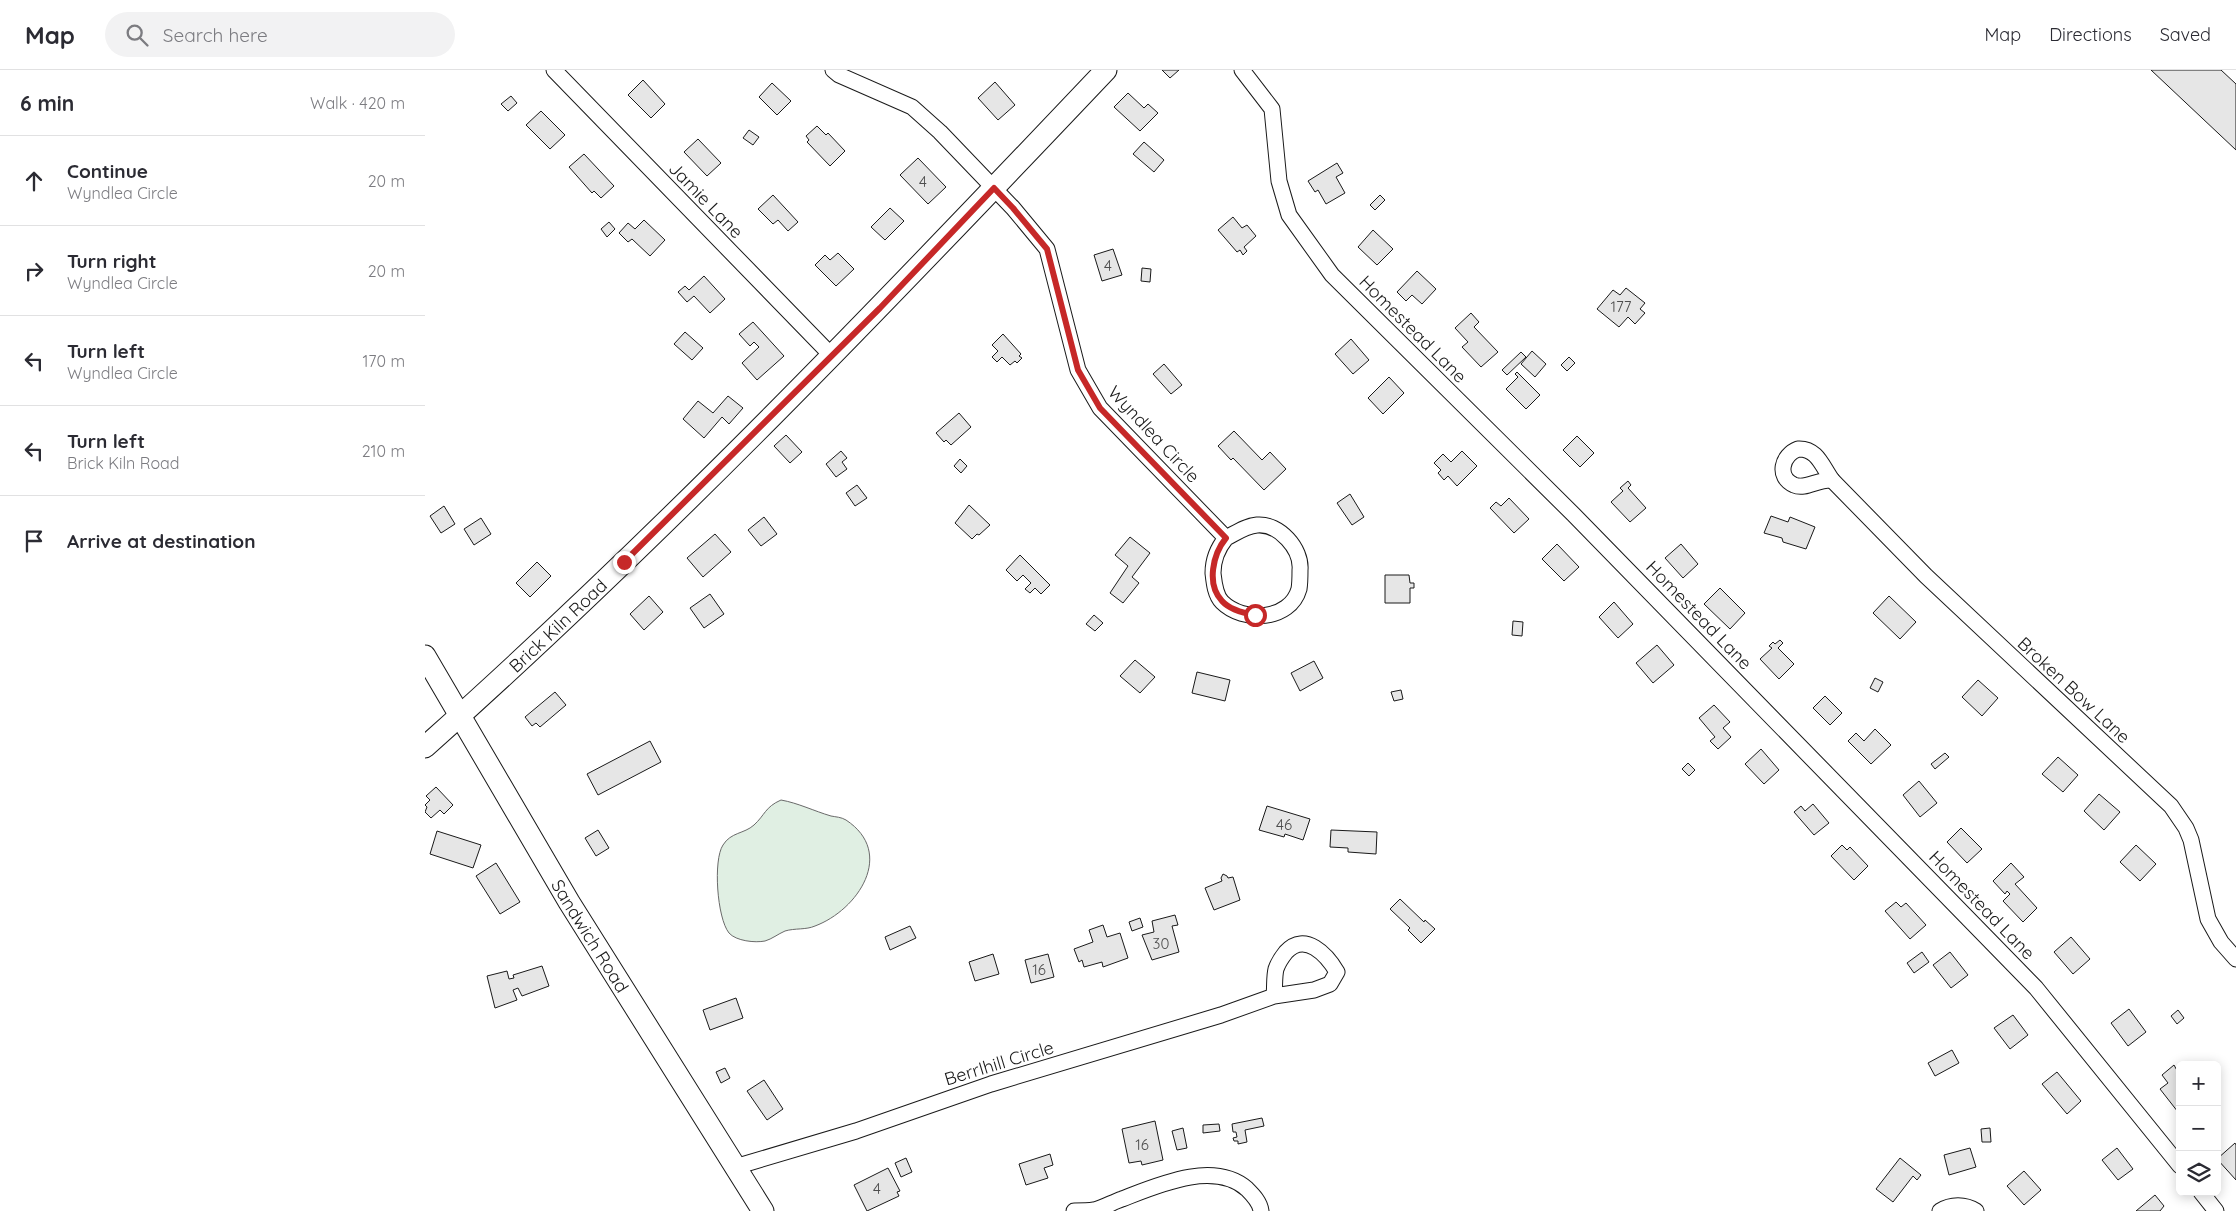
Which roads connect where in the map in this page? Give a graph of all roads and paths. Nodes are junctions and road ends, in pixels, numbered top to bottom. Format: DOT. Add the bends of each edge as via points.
graph roads {
  1 [pos="554,70"];
  2 [pos="833,70"];
  3 [pos="1106,70"];
  4 [pos="1242,70"];
  5 [pos="994,188"];
  6 [pos="832,356"];
  7 [pos="1831,480"];
  8 [pos="1226,538"];
  9 [pos="425,656"];
  10 [pos="459,716"];
  11 [pos="425,747"];
  12 [pos="2236,959"];
  13 [pos="1274,996"];
  14 [pos="2176,1161"];
  15 [pos="735,1167"];
  16 [pos="2204,1196"];
  17 [pos="763,1211"];
  18 [pos="1075,1211"];
  19 [pos="1094,1211"];
  20 [pos="1261,1211"];
  21 [pos="1940,1211"];
  22 [pos="1976,1211"];
  23 [pos="2216,1211"];
  1 -- 6 [label="street, Jamie Lane"];
  2 -- 5 [label="street" via="912,107"];
  3 -- 5 [label="main road, Brick Kiln Road"];
  4 -- 14 [label="street, Homestead Lane" via="1272,109 1279,181 1289,215 1332,275 1573,514 2037,988"];
  5 -- 6 [label="main road, Brick Kiln Road"];
  5 -- 8 [label="street, Wyndlea Circle" via="1047,249 1078,370 1100,408"];
  6 -- 10 [label="main road, Brick Kiln Road" via="624,562"];
  7 -- 12 [label="street, Broken Bow Lane" via="1933,583 2171,806 2191,840 2208,919 2221,942"];
  8 -- 8 [label="street" via="1247,527 1260,525 1282,533 1294,545 1301,565 1299,589 1288,606 1273,615 1255,615 1239,612 1221,601 1214,584 1213,560"];
  9 -- 10 [label="main road, Sandwich Road"];
  10 -- 11 [label="main road, Brick Kiln Road"];
  10 -- 15 [label="main road, Sandwich Road" via="569,902"];
  13 -- 15 [label="street, BerrIhill Circle"];
  15 -- 17 [label="main road, Sandwich Road"];
  16 -- 23 [label="street"];
  18 -- 19 [label="street"];
  19 -- 20 [label="street" via="1139,1192 1205,1175 1240,1183 1252,1193"];
  21 -- 22 [label="street" via="1957,1206"];
}
